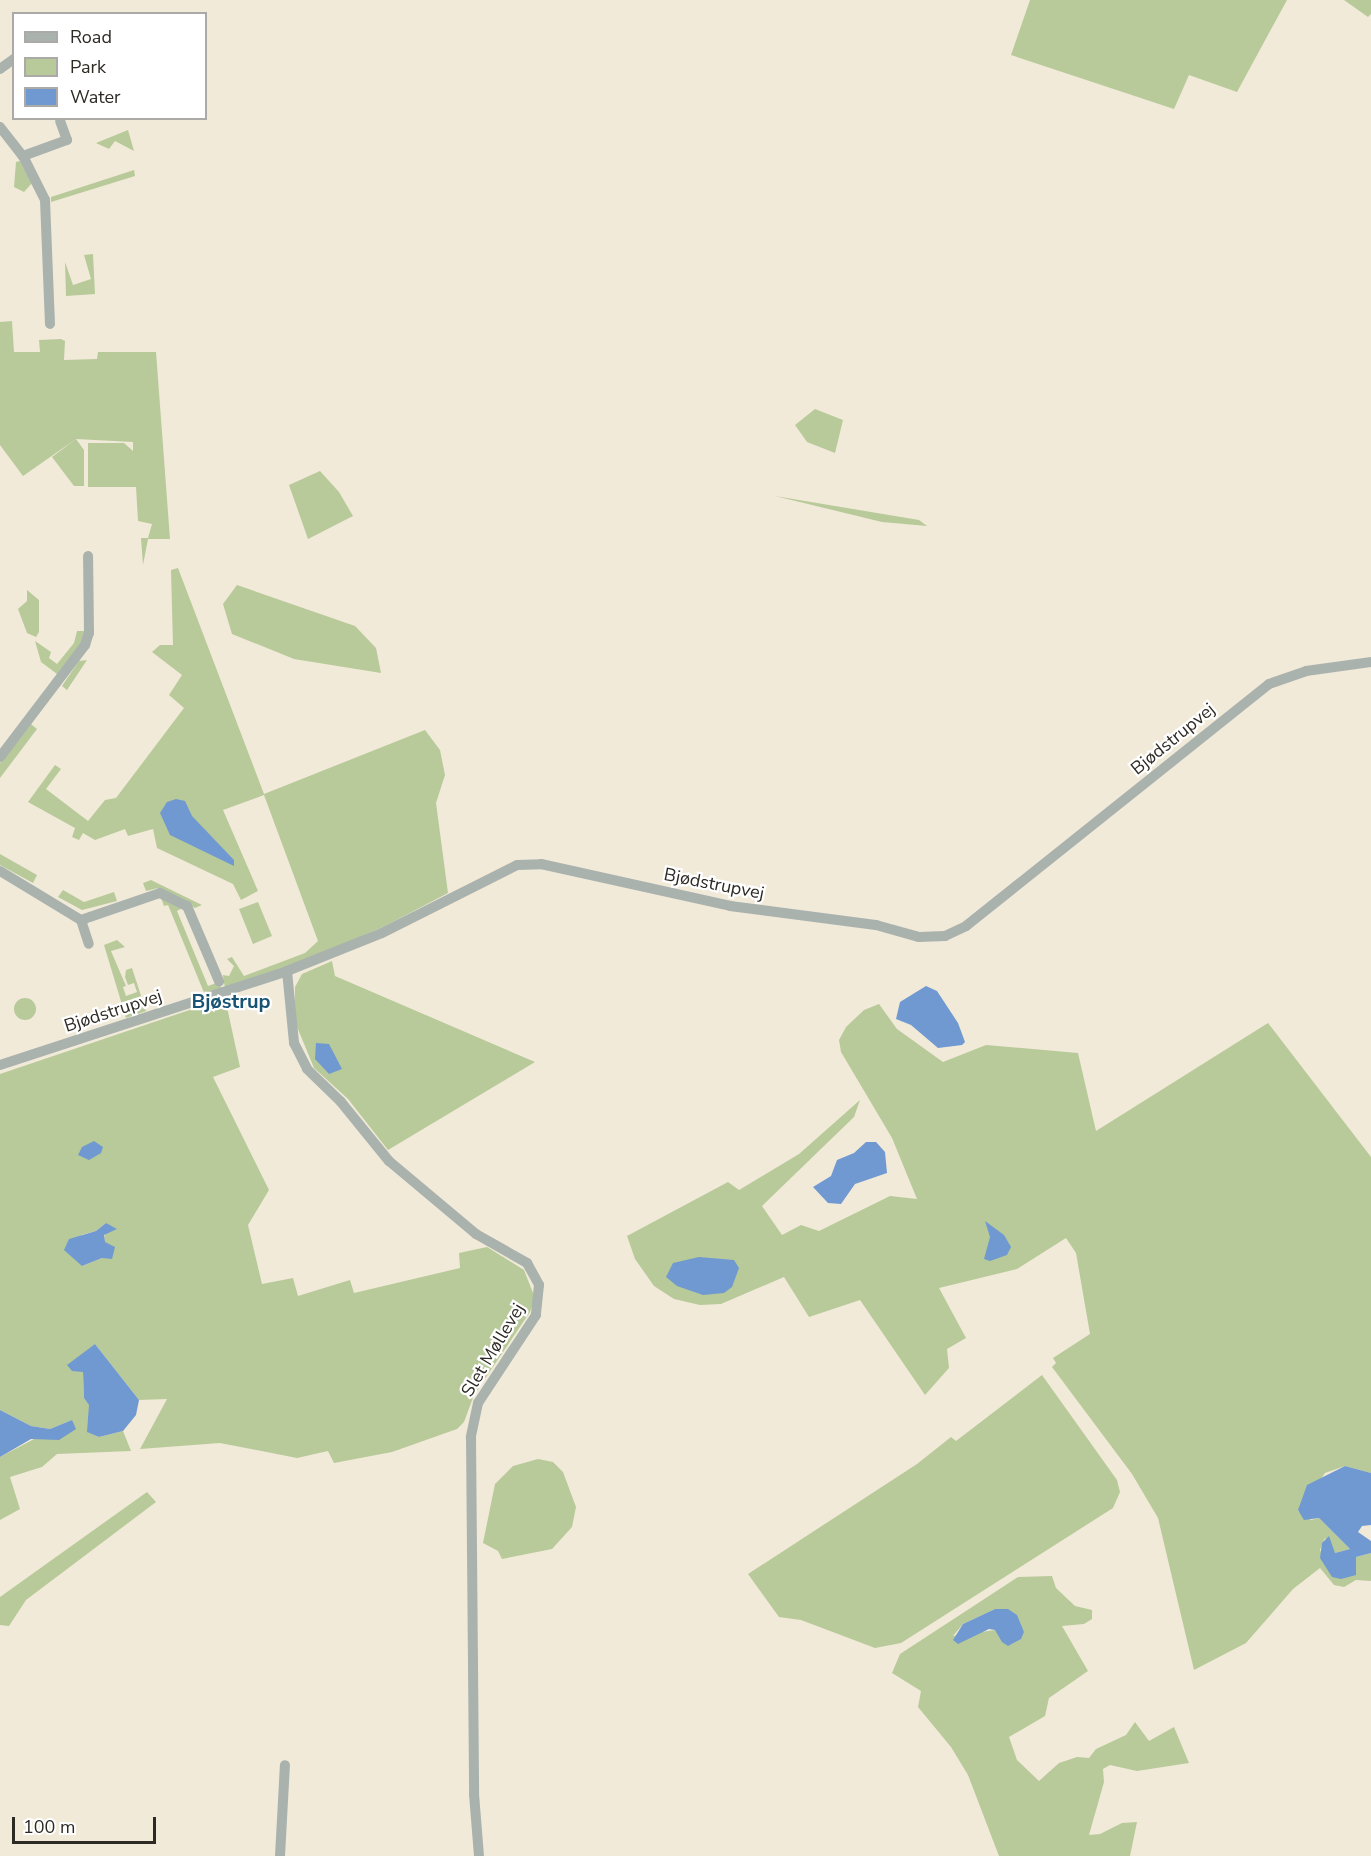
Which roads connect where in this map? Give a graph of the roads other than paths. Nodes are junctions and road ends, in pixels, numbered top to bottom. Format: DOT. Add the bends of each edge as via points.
graph roads {
  1 [pos="60,121"];
  2 [pos="0,127"];
  3 [pos="22,156"];
  4 [pos="50,324"];
  5 [pos="88,556"];
  6 [pos="1371,662"];
  7 [pos="0,757"];
  8 [pos="0,871"];
  9 [pos="81,920"];
  10 [pos="89,944"];
  11 [pos="287,971"];
  12 [pos="219,981"];
  13 [pos="0,1065"];
  14 [pos="285,1765"];
  15 [pos="280,1856"];
  16 [pos="479,1856"];
  1 -- 3 [label="street" via="67,140"];
  2 -- 3 [label="street"];
  3 -- 4 [label="street" via="45,200"];
  5 -- 7 [label="street" via="89,633 85,645"];
  6 -- 11 [label="street, Bjødstrupvej" via="1306,671 1269,684 966,926 945,936 919,937 876,925 730,906 528,864 507,869 382,933"];
  8 -- 9 [label="street"];
  9 -- 10 [label="street"];
  9 -- 12 [label="street" via="160,893 187,906"];
  11 -- 13 [label="street, Bjødstrupvej"];
  11 -- 16 [label="street, Slet Møllevej" via="294,1043 307,1070 341,1102 384,1156 476,1234 527,1263 539,1285 536,1315 478,1403 471,1437 473,1759"];
  14 -- 15 [label="street"];
}
